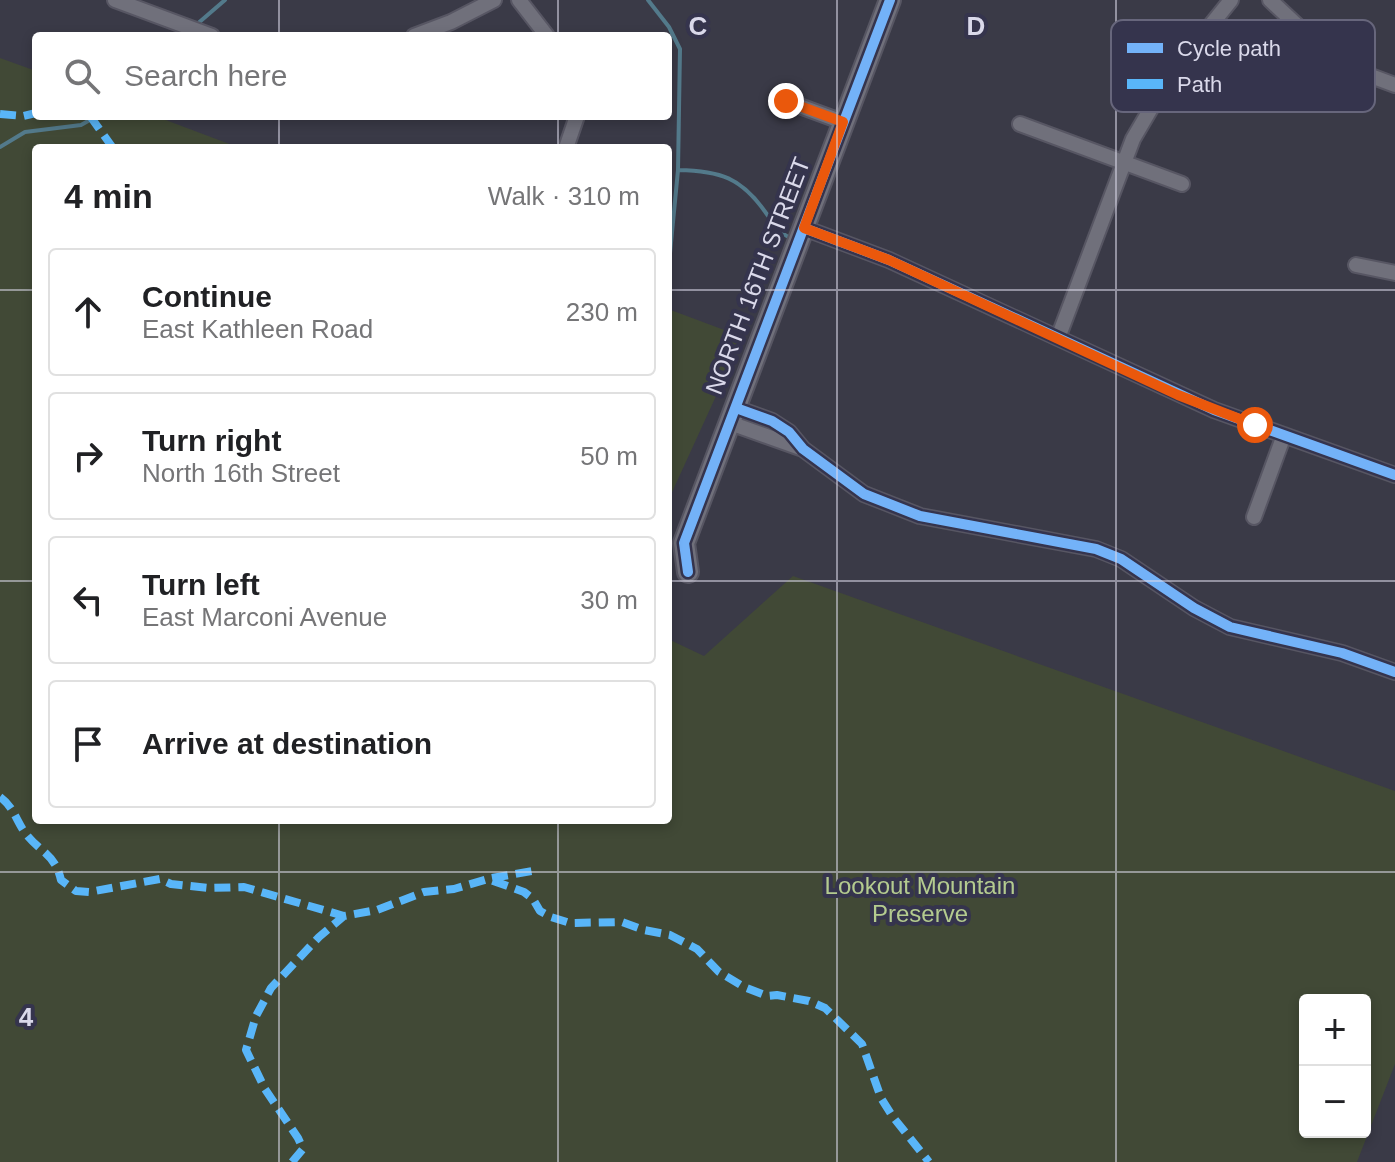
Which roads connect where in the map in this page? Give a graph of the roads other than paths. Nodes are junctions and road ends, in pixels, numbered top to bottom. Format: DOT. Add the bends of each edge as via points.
graph roads {
  1 [pos="115,0"];
  2 [pos="494,0"];
  3 [pos="519,0"];
  4 [pos="890,0"];
  5 [pos="1231,0"];
  6 [pos="1270,0"];
  7 [pos="1215,20"];
  8 [pos="1291,20"];
  9 [pos="201,32"];
  10 [pos="425,32"];
  11 [pos="544,32"];
  12 [pos="1375,78"];
  13 [pos="1395,85"];
  14 [pos="786,101"];
  15 [pos="1148,112"];
  16 [pos="576,120"];
  17 [pos="843,122"];
  18 [pos="1020,124"];
  19 [pos="567,144"];
  20 [pos="1125,163"];
  21 [pos="1182,184"];
  22 [pos="804,228"];
  23 [pos="1356,265"];
  24 [pos="1395,273"];
  25 [pos="1058,338"];
  26 [pos="743,419"];
  27 [pos="1284,435"];
  28 [pos="1395,475"];
  29 [pos="1254,517"];
  30 [pos="688,572"];
  31 [pos="1395,672"];
  1 -- 9 [label="street"];
  2 -- 10 [label="street"];
  3 -- 11 [label="street"];
  4 -- 17 [label="street, NORTH 16TH STREET"];
  5 -- 7 [label="street"];
  6 -- 8 [label="street"];
  12 -- 13 [label="street"];
  14 -- 17 [label="street"];
  15 -- 20 [label="street"];
  16 -- 19 [label="street"];
  17 -- 22 [label="street, NORTH 16TH STREET"];
  18 -- 20 [label="street"];
  20 -- 21 [label="street"];
  20 -- 25 [label="street"];
  22 -- 25 [label="street" via="889,260"];
  22 -- 26 [label="street, NORTH 16TH STREET"];
  23 -- 24 [label="street"];
  25 -- 27 [label="street" via="1178,395"];
  26 -- 30 [label="street, NORTH 16TH STREET" via="684,543"];
  26 -- 31 [label="street" via="780,434 853,487 893,506 920,516 1096,549 1230,627 1331,650"];
  27 -- 28 [label="street"];
  27 -- 29 [label="street"];
}
